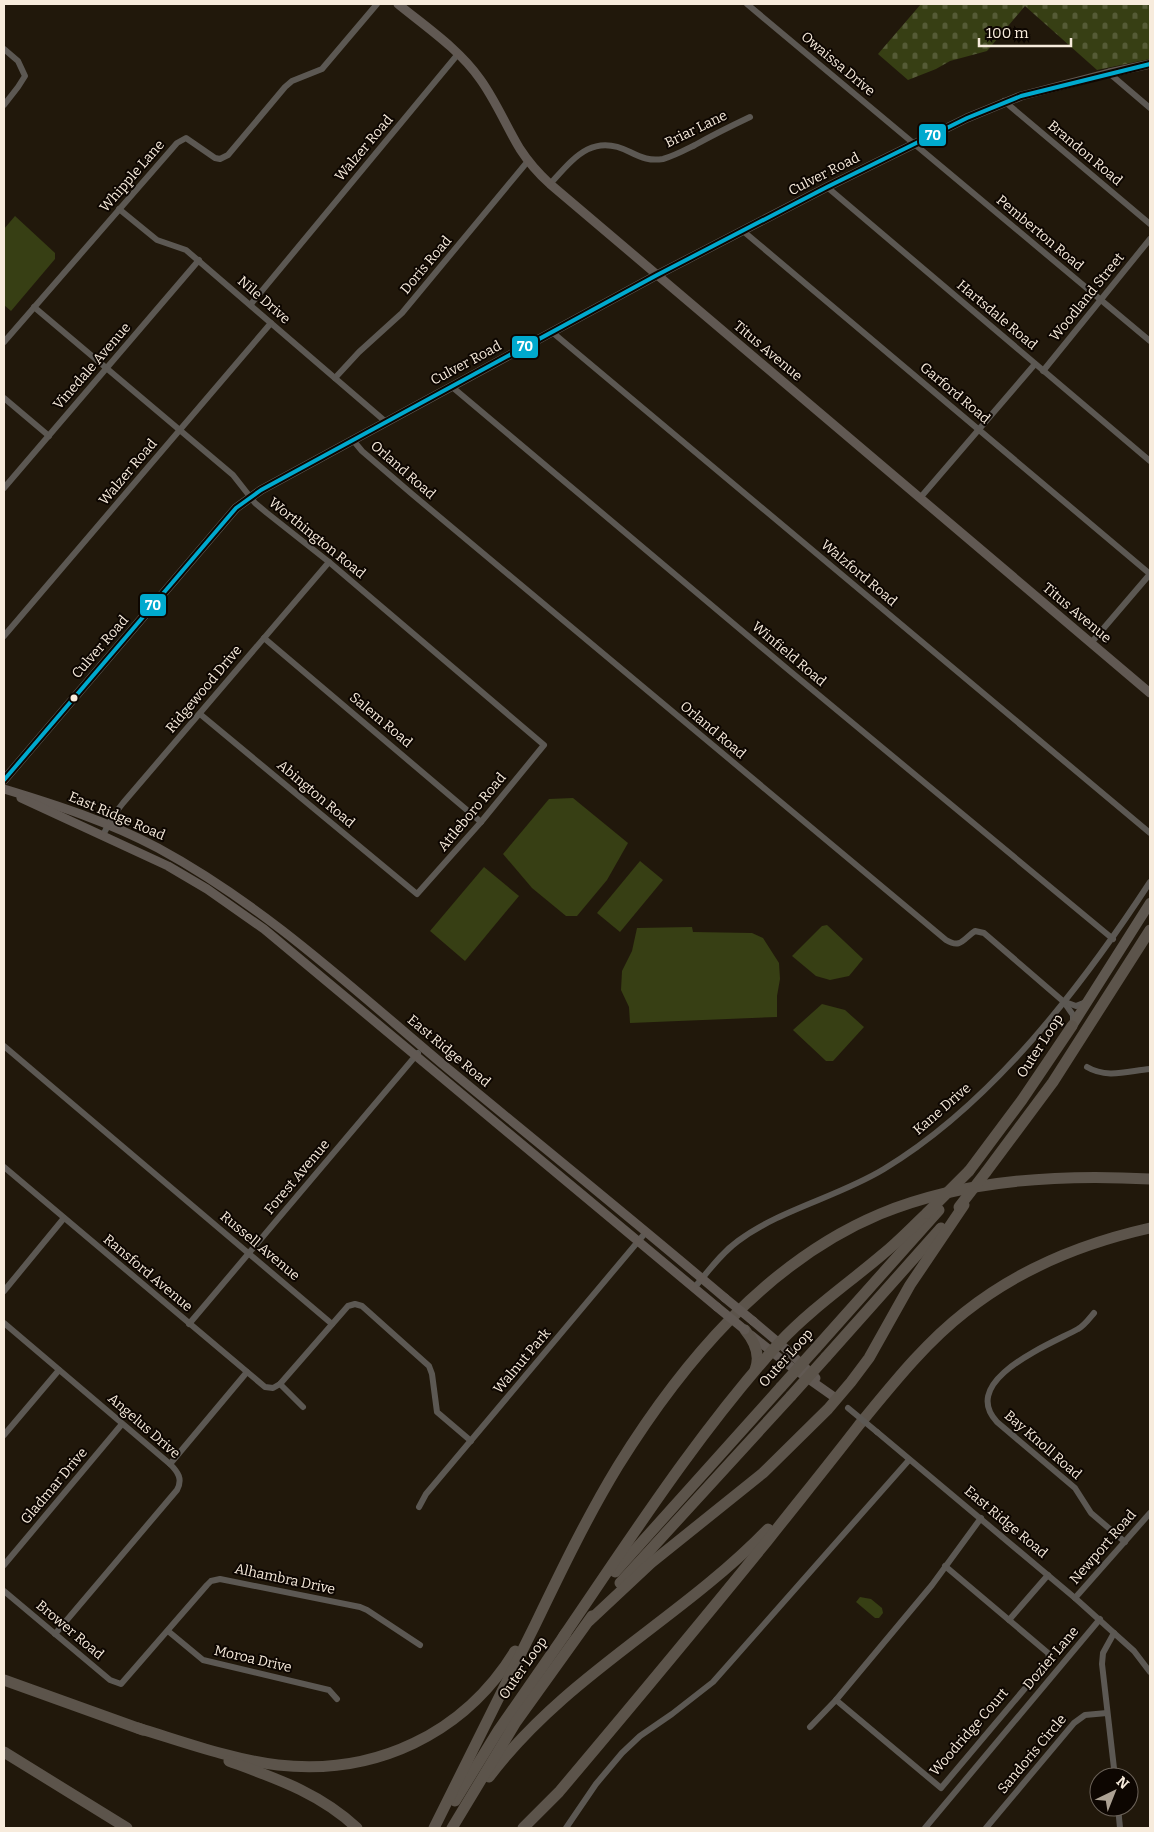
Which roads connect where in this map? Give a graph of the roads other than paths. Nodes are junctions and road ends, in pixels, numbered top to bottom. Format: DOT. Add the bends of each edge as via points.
graph roads {
  1 [pos="377,4"];
  2 [pos="398,4"];
  3 [pos="746,4"];
  4 [pos="4,49"];
  5 [pos="458,54"];
  6 [pos="1150,64"];
  7 [pos="1109,73"];
  8 [pos="1004,101"];
  9 [pos="4,104"];
  10 [pos="1150,108"];
  11 [pos="750,117"];
  12 [pos="913,144"];
  13 [pos="528,161"];
  14 [pos="550,184"];
  15 [pos="828,187"];
  16 [pos="119,209"];
  17 [pos="1150,224"];
  18 [pos="743,230"];
  19 [pos="1150,239"];
  20 [pos="199,260"];
  21 [pos="657,275"];
  22 [pos="1101,300"];
  23 [pos="251,304"];
  24 [pos="34,307"];
  25 [pos="271,323"];
  26 [pos="552,332"];
  27 [pos="1150,341"];
  28 [pos="4,342"];
  29 [pos="1035,364"];
  30 [pos="107,368"];
  31 [pos="1043,370"];
  32 [pos="335,378"];
  33 [pos="451,386"];
  34 [pos="4,398"];
  35 [pos="386,422"];
  36 [pos="180,430"];
  37 [pos="978,430"];
  38 [pos="49,436"];
  39 [pos="352,439"];
  40 [pos="1150,461"];
  41 [pos="4,488"];
  42 [pos="250,497"];
  43 [pos="920,498"];
  44 [pos="329,562"];
  45 [pos="1150,574"];
  46 [pos="4,636"];
  47 [pos="264,638"];
  48 [pos="1091,643"];
  49 [pos="1150,693"];
  50 [pos="200,714"];
  51 [pos="544,745"];
  52 [pos="4,780"];
  53 [pos="4,789"];
  54 [pos="482,822"];
  55 [pos="108,824"];
  56 [pos="1150,833"];
  57 [pos="103,835"];
  58 [pos="1150,882"];
  59 [pos="417,894"];
  60 [pos="1150,903"];
  61 [pos="1150,930"];
  62 [pos="1113,939"];
  63 [pos="1088,1000"];
  64 [pos="1064,1002"];
  65 [pos="1072,1026"];
  66 [pos="4,1046"];
  67 [pos="423,1047"];
  68 [pos="416,1056"];
  69 [pos="1087,1067"];
  70 [pos="1150,1069"];
  71 [pos="4,1167"];
  72 [pos="970,1171"];
  73 [pos="1150,1179"];
  74 [pos="961,1206"];
  75 [pos="64,1218"];
  76 [pos="1150,1228"];
  77 [pos="646,1232"];
  78 [pos="639,1242"];
  79 [pos="249,1253"];
  80 [pos="702,1278"];
  81 [pos="694,1288"];
  82 [pos="4,1290"];
  83 [pos="1094,1314"];
  84 [pos="4,1323"];
  85 [pos="189,1324"];
  86 [pos="332,1324"];
  87 [pos="745,1330"];
  88 [pos="776,1348"];
  89 [pos="59,1370"];
  90 [pos="247,1372"];
  91 [pos="750,1378"];
  92 [pos="280,1384"];
  93 [pos="837,1399"];
  94 [pos="303,1407"];
  95 [pos="122,1424"];
  96 [pos="4,1435"];
  97 [pos="471,1441"];
  98 [pos="909,1460"];
  99 [pos="170,1464"];
  100 [pos="820,1475"];
  101 [pos="419,1507"];
  102 [pos="1150,1513"];
  103 [pos="981,1518"];
  104 [pos="1125,1542"];
  105 [pos="4,1565"];
  106 [pos="944,1566"];
  107 [pos="564,1567"];
  108 [pos="1048,1575"];
  109 [pos="4,1591"];
  110 [pos="1075,1598"];
  111 [pos="1100,1619"];
  112 [pos="589,1620"];
  113 [pos="1008,1620"];
  114 [pos="168,1631"];
  115 [pos="1114,1633"];
  116 [pos="55,1634"];
  117 [pos="563,1638"];
  118 [pos="420,1645"];
  119 [pos="1150,1672"];
  120 [pos="4,1680"];
  121 [pos="121,1684"];
  122 [pos="337,1699"];
  123 [pos="836,1700"];
  124 [pos="1107,1713"];
  125 [pos="810,1726"];
  126 [pos="138,1728"];
  127 [pos="4,1752"];
  128 [pos="20,1763"];
  129 [pos="1113,1767"];
  130 [pos="113,1828"];
  131 [pos="127,1828"];
  132 [pos="357,1828"];
  133 [pos="434,1828"];
  134 [pos="439,1828"];
  135 [pos="453,1828"];
  136 [pos="523,1828"];
  137 [pos="566,1828"];
  138 [pos="925,1828"];
  139 [pos="986,1828"];
  1 -- 16 [label="street, Whipple Lane" via="327,64 292,81 228,155 215,158 186,138 181,140"];
  2 -- 5 [label="main road, Titus Avenue"];
  3 -- 12 [label="street, Owaissa Drive"];
  4 -- 9 [label="street" via="18,61 24,76"];
  5 -- 13 [label="main road, Titus Avenue" via="481,80"];
  5 -- 23 [label="street, Walzer Road"];
  6 -- 7 [label="main road, Culver Road"];
  7 -- 8 [label="main road, Culver Road"];
  7 -- 10 [label="street"];
  8 -- 12 [label="main road, Culver Road"];
  8 -- 17 [label="street, Brandon Road"];
  11 -- 14 [label="street, Briar Lane" via="662,159 642,158 616,146 590,148 577,155"];
  12 -- 15 [label="main road, Culver Road"];
  12 -- 22 [label="street, Pemberton Road"];
  13 -- 14 [label="main road, Titus Avenue"];
  13 -- 32 [label="street, Doris Road" via="402,313"];
  14 -- 21 [label="main road, Titus Avenue"];
  15 -- 18 [label="main road, Culver Road"];
  15 -- 29 [label="street, Hartsdale Road"];
  16 -- 20 [label="street, Nile Drive" via="157,240 181,247"];
  16 -- 24 [label="street, Whipple Lane"];
  18 -- 21 [label="main road, Culver Road"];
  18 -- 37 [label="street, Garford Road"];
  19 -- 22 [label="street, Woodland Street"];
  20 -- 23 [label="street, Nile Drive"];
  20 -- 30 [label="street, Vinedale Avenue"];
  21 -- 26 [label="main road, Culver Road"];
  21 -- 43 [label="main road, Titus Avenue"];
  22 -- 27 [label="street, Pemberton Road"];
  22 -- 31 [label="street, Woodland Street"];
  23 -- 25 [label="street, Nile Drive"];
  24 -- 28 [label="street, Whipple Lane"];
  24 -- 30 [label="street, Worthington Road"];
  25 -- 32 [label="street, Nile Drive"];
  25 -- 36 [label="street, Walzer Road"];
  26 -- 33 [label="main road, Culver Road"];
  26 -- 56 [label="street, Walzford Road"];
  29 -- 31 [label="street, Hartsdale Road"];
  29 -- 37 [label="street"];
  30 -- 36 [label="street, Worthington Road"];
  30 -- 38 [label="street, Vinedale Avenue"];
  31 -- 40 [label="street, Hartsdale Road"];
  32 -- 35 [label="street, Nile Drive"];
  33 -- 35 [label="main road, Culver Road"];
  33 -- 62 [label="street, Winfield Road"];
  34 -- 38 [label="street"];
  35 -- 39 [label="main road, Culver Road"];
  36 -- 42 [label="street, Worthington Road" via="238,479"];
  36 -- 46 [label="street, Walzer Road"];
  37 -- 43 [label="street"];
  37 -- 45 [label="street, Garford Road"];
  38 -- 41 [label="street, Vinedale Avenue"];
  39 -- 42 [label="main road, Culver Road"];
  39 -- 64 [label="street, Orland Road" via="412,494 946,940 958,944 975,931 984,933"];
  42 -- 44 [label="street, Worthington Road"];
  42 -- 52 [label="main road, Culver Road" via="236,508"];
  43 -- 48 [label="main road, Titus Avenue"];
  44 -- 47 [label="street, Ridgewood Drive"];
  44 -- 51 [label="street, Worthington Road"];
  45 -- 48 [label="street"];
  47 -- 50 [label="street, Ridgewood Drive"];
  47 -- 54 [label="street, Salem Road"];
  48 -- 49 [label="main road, Titus Avenue"];
  50 -- 55 [label="street, Ridgewood Drive"];
  50 -- 59 [label="street, Abington Road"];
  51 -- 54 [label="street, Attleboro Road"];
  53 -- 55 [label="main road, East Ridge Road"];
  53 -- 57 [label="main road, East Ridge Road"];
  54 -- 59 [label="street, Attleboro Road"];
  55 -- 57 [label="street, Ridgewood Drive"];
  55 -- 67 [label="main road, East Ridge Road" via="177,858 250,905"];
  57 -- 68 [label="main road, East Ridge Road" via="168,866 237,909 291,950"];
  58 -- 62 [label="street, Kane Drive"];
  60 -- 63 [label="main road, Outer Loop"];
  61 -- 74 [label="highway, Outer Loop, bridge" via="1053,1082"];
  62 -- 64 [label="street, Kane Drive"];
  63 -- 64 [label="street" via="1076,1006"];
  63 -- 65 [label="main road, Outer Loop"];
  64 -- 65 [label="street, Orland Road" via="1072,1015"];
  64 -- 80 [label="street, Kane Drive" via="998,1076 938,1131 884,1170 740,1240"];
  65 -- 72 [label="highway, Outer Loop"];
  66 -- 79 [label="street, Russell Avenue"];
  67 -- 68 [label="street, Forest Avenue"];
  67 -- 77 [label="main road, East Ridge Road"];
  68 -- 78 [label="main road, East Ridge Road"];
  68 -- 79 [label="street, Forest Avenue"];
  69 -- 70 [label="street" via="1105,1074"];
  71 -- 75 [label="street, Ransford Avenue"];
  72 -- 88 [label="highway, bridge" via="888,1250 831,1295"];
  72 -- 117 [label="highway, Outer Loop, bridge" via="939,1210 626,1559"];
  73 -- 107 [label="highway" via="1090,1177 1034,1181 942,1194 893,1209 831,1238 780,1274 745,1305 684,1373 618,1466"];
  74 -- 93 [label="highway" via="868,1358"];
  74 -- 112 [label="highway, Outer Loop, bridge" via="652,1546"];
  75 -- 82 [label="street"];
  75 -- 85 [label="street, Ransford Avenue"];
  76 -- 100 [label="highway" via="1104,1239 1062,1255 991,1292 954,1320 922,1351"];
  77 -- 78 [label="street, Walnut Park"];
  77 -- 80 [label="main road, East Ridge Road"];
  78 -- 81 [label="main road, East Ridge Road"];
  78 -- 97 [label="street, Walnut Park"];
  79 -- 85 [label="street, Forest Avenue"];
  79 -- 86 [label="street, Russell Avenue"];
  80 -- 81 [label="street, Kane Drive"];
  80 -- 88 [label="main road, East Ridge Road, bridge" via="754,1322"];
  81 -- 87 [label="main road, East Ridge Road, bridge"];
  83 -- 104 [label="street, Bay Knoll Road" via="1080,1328 1017,1362 988,1393 988,1408 996,1422 1075,1488 1091,1513"];
  84 -- 89 [label="street, Angelus Drive"];
  85 -- 90 [label="street, Ransford Avenue"];
  86 -- 92 [label="street"];
  86 -- 97 [label="street" via="352,1305 364,1308 429,1366 437,1412"];
  87 -- 88 [label="main road, East Ridge Road"];
  87 -- 91 [label="highway" via="758,1355"];
  88 -- 91 [label="highway"];
  88 -- 93 [label="main road, East Ridge Road"];
  89 -- 95 [label="street, Angelus Drive"];
  89 -- 96 [label="street"];
  90 -- 92 [label="street, Ransford Avenue" via="265,1387 273,1388"];
  90 -- 99 [label="street"];
  91 -- 117 [label="highway" via="680,1466"];
  92 -- 94 [label="street"];
  93 -- 98 [label="street, East Ridge Road, bridge"];
  93 -- 112 [label="highway" via="770,1467 651,1563"];
  95 -- 99 [label="street, Angelus Drive"];
  95 -- 105 [label="street, Gladmar Drive"];
  97 -- 101 [label="street, Walnut Park" via="426,1494"];
  98 -- 103 [label="street, East Ridge Road"];
  98 -- 137 [label="street" via="713,1682 622,1753"];
  99 -- 116 [label="street, Angelus Drive" via="180,1478 180,1486"];
  100 -- 135 [label="highway" via="733,1563 544,1714 496,1768"];
  100 -- 136 [label="highway" via="559,1792"];
  102 -- 104 [label="street, Newport Road"];
  103 -- 106 [label="street"];
  103 -- 108 [label="street, East Ridge Road"];
  104 -- 110 [label="street, Newport Road"];
  106 -- 113 [label="street, Woodridge Court"];
  106 -- 123 [label="street" via="932,1585"];
  107 -- 126 [label="highway" via="510,1658 486,1690 448,1724 398,1750 343,1765 279,1765 238,1757"];
  107 -- 133 [label="highway"];
  108 -- 110 [label="street, East Ridge Road"];
  108 -- 113 [label="street"];
  109 -- 116 [label="street, Brower Road"];
  110 -- 111 [label="street, East Ridge Road"];
  111 -- 115 [label="street, East Ridge Road"];
  111 -- 138 [label="street, Dozier Lane"];
  112 -- 135 [label="highway, Outer Loop" via="516,1722"];
  113 -- 123 [label="street, Woodridge Court" via="1048,1653 1048,1661 941,1788"];
  114 -- 118 [label="street, Alhambra Drive" via="207,1585 220,1579 360,1607"];
  114 -- 121 [label="street, Alhambra Drive"];
  114 -- 122 [label="street, Moroa Drive" via="203,1660 329,1690"];
  115 -- 119 [label="street, East Ridge Road"];
  115 -- 124 [label="street" via="1103,1654 1102,1664"];
  116 -- 121 [label="street, Brower Road" via="114,1682"];
  117 -- 134 [label="highway, Outer Loop" via="494,1737"];
  120 -- 126 [label="highway"];
  123 -- 125 [label="street"];
  124 -- 129 [label="street"];
  124 -- 139 [label="street, Sandoris Circle" via="1085,1715 1074,1722"];
  126 -- 132 [label="highway" via="301,1789 326,1803"];
  127 -- 128 [label="highway"];
  128 -- 130 [label="highway"];
  128 -- 131 [label="highway"];
}
